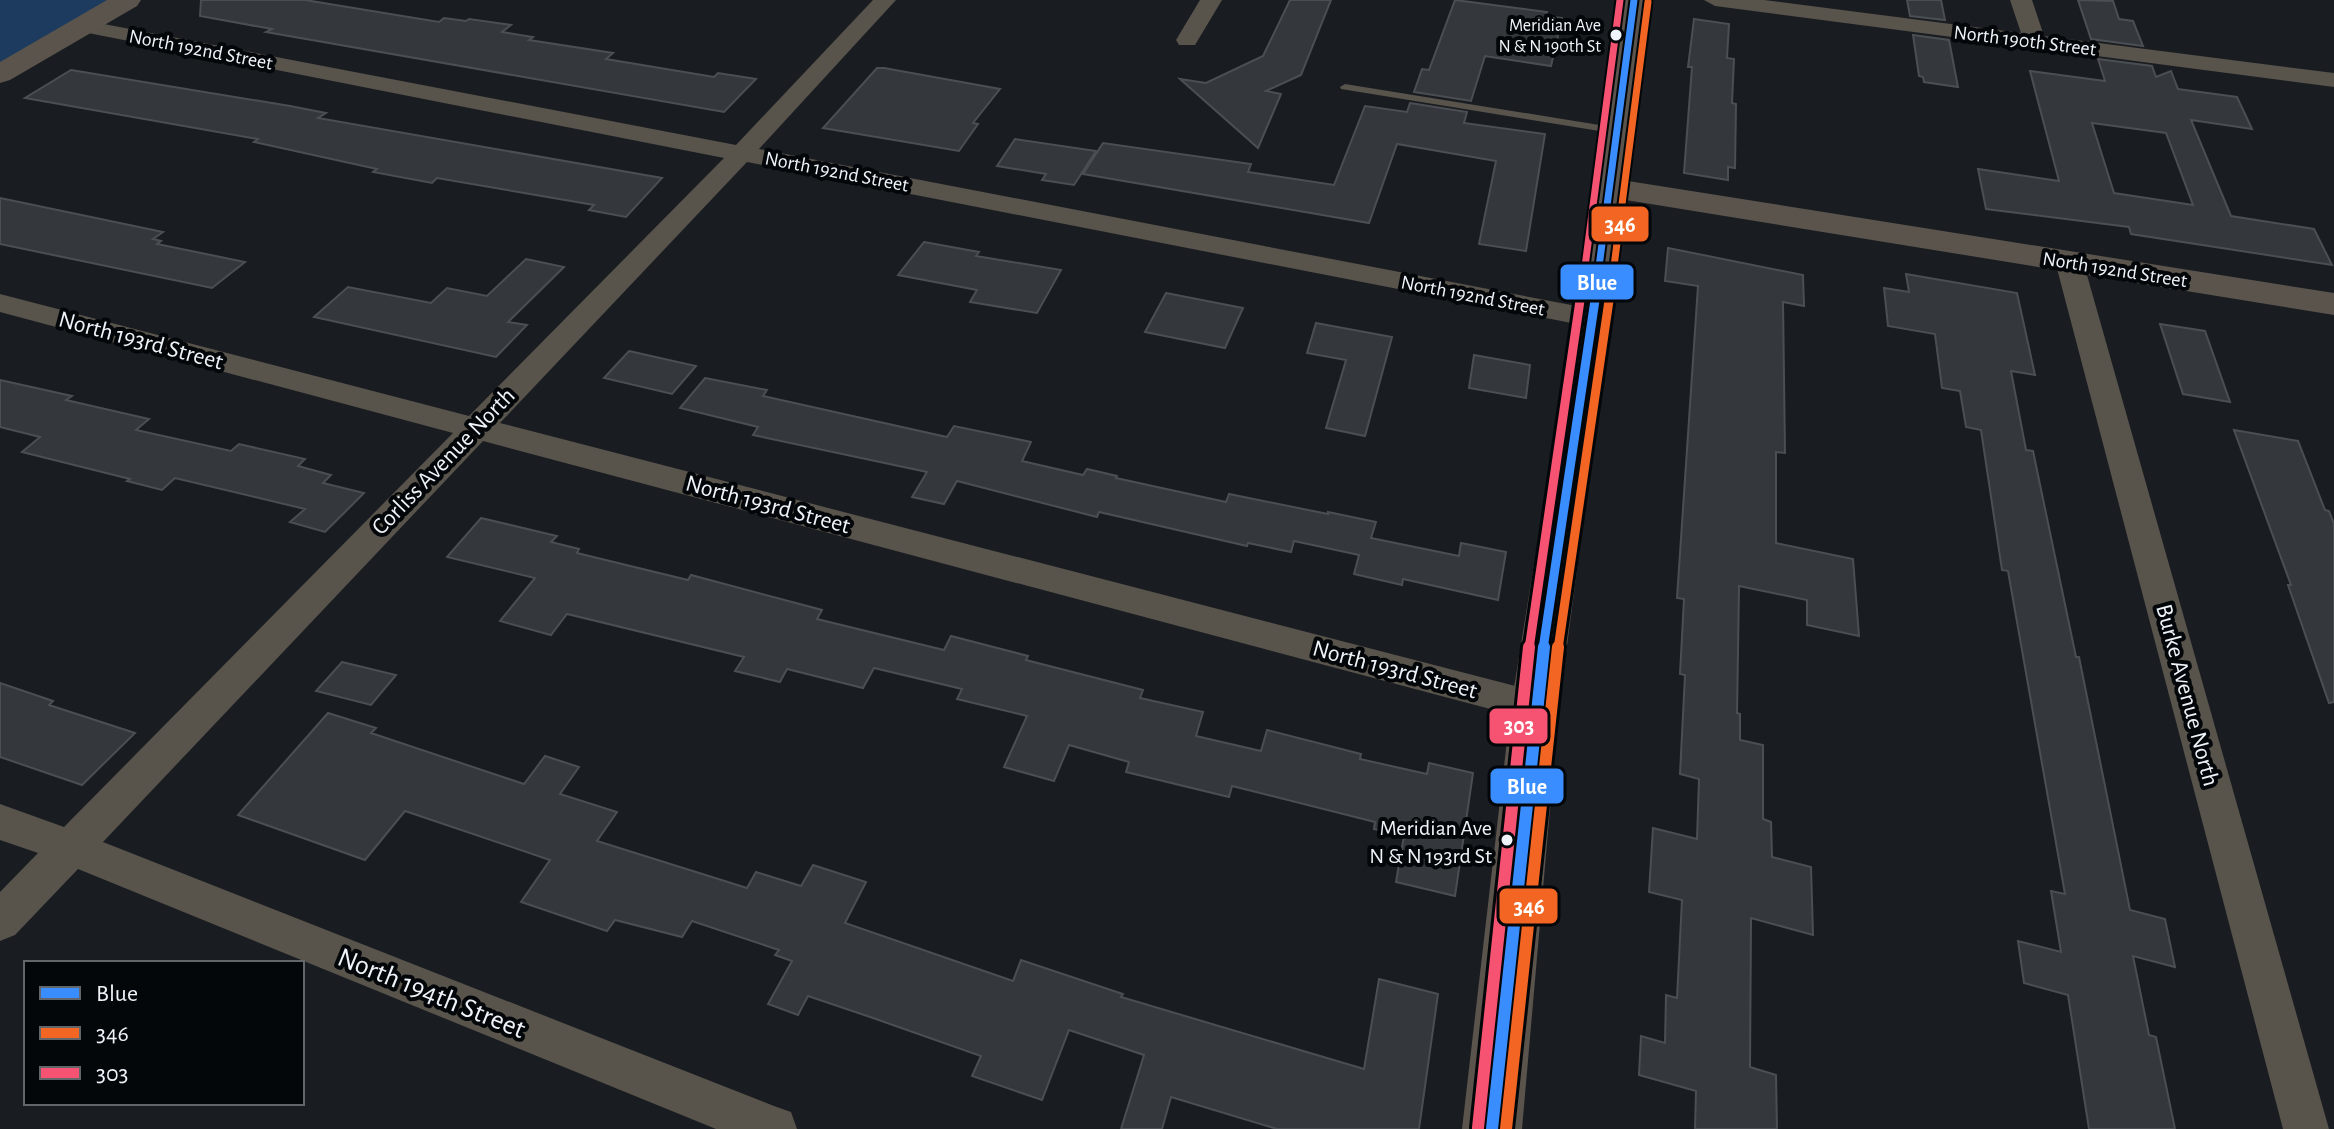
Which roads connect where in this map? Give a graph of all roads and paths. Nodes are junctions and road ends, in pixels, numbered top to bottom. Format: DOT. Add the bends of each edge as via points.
graph roads {
  1 [pos="127,0"];
  2 [pos="885,0"];
  3 [pos="1211,0"];
  4 [pos="1634,0"];
  5 [pos="1715,0"];
  6 [pos="2021,0"];
  7 [pos="83,26"];
  8 [pos="1187,40"];
  9 [pos="2035,41"];
  10 [pos="0,74"];
  11 [pos="2334,80"];
  12 [pos="1345,87"];
  13 [pos="1618,131"];
  14 [pos="743,152"];
  15 [pos="1611,188"];
  16 [pos="2069,261"];
  17 [pos="0,303"];
  18 [pos="2334,304"];
  19 [pos="1592,318"];
  20 [pos="475,428"];
  21 [pos="1535,706"];
  22 [pos="0,822"];
  23 [pos="70,847"];
  24 [pos="0,921"];
  25 [pos="774,1129"];
  26 [pos="1492,1129"];
  27 [pos="2306,1129"];
  1 -- 7 [label="street"];
  2 -- 14 [label="street, Corliss Avenue North"];
  3 -- 8 [label="street"];
  4 -- 13 [label="street"];
  5 -- 9 [label="street, North 190th Street"];
  6 -- 9 [label="street"];
  7 -- 10 [label="street"];
  7 -- 14 [label="street, North 192nd Street"];
  9 -- 11 [label="street, North 190th Street"];
  12 -- 13 [label="lane"];
  13 -- 15 [label="street"];
  14 -- 19 [label="street, North 192nd Street"];
  14 -- 20 [label="street, Corliss Avenue North"];
  15 -- 16 [label="street, North 192nd Street"];
  15 -- 19 [label="street"];
  16 -- 18 [label="street, North 192nd Street"];
  16 -- 27 [label="street, Burke Avenue North"];
  17 -- 20 [label="street, North 193rd Street"];
  19 -- 21 [label="street"];
  20 -- 21 [label="street, North 193rd Street"];
  20 -- 23 [label="street, Corliss Avenue North"];
  21 -- 26 [label="street"];
  22 -- 23 [label="street, North 194th Street"];
  23 -- 24 [label="street, Corliss Avenue North"];
  23 -- 25 [label="street, North 194th Street"];
}
